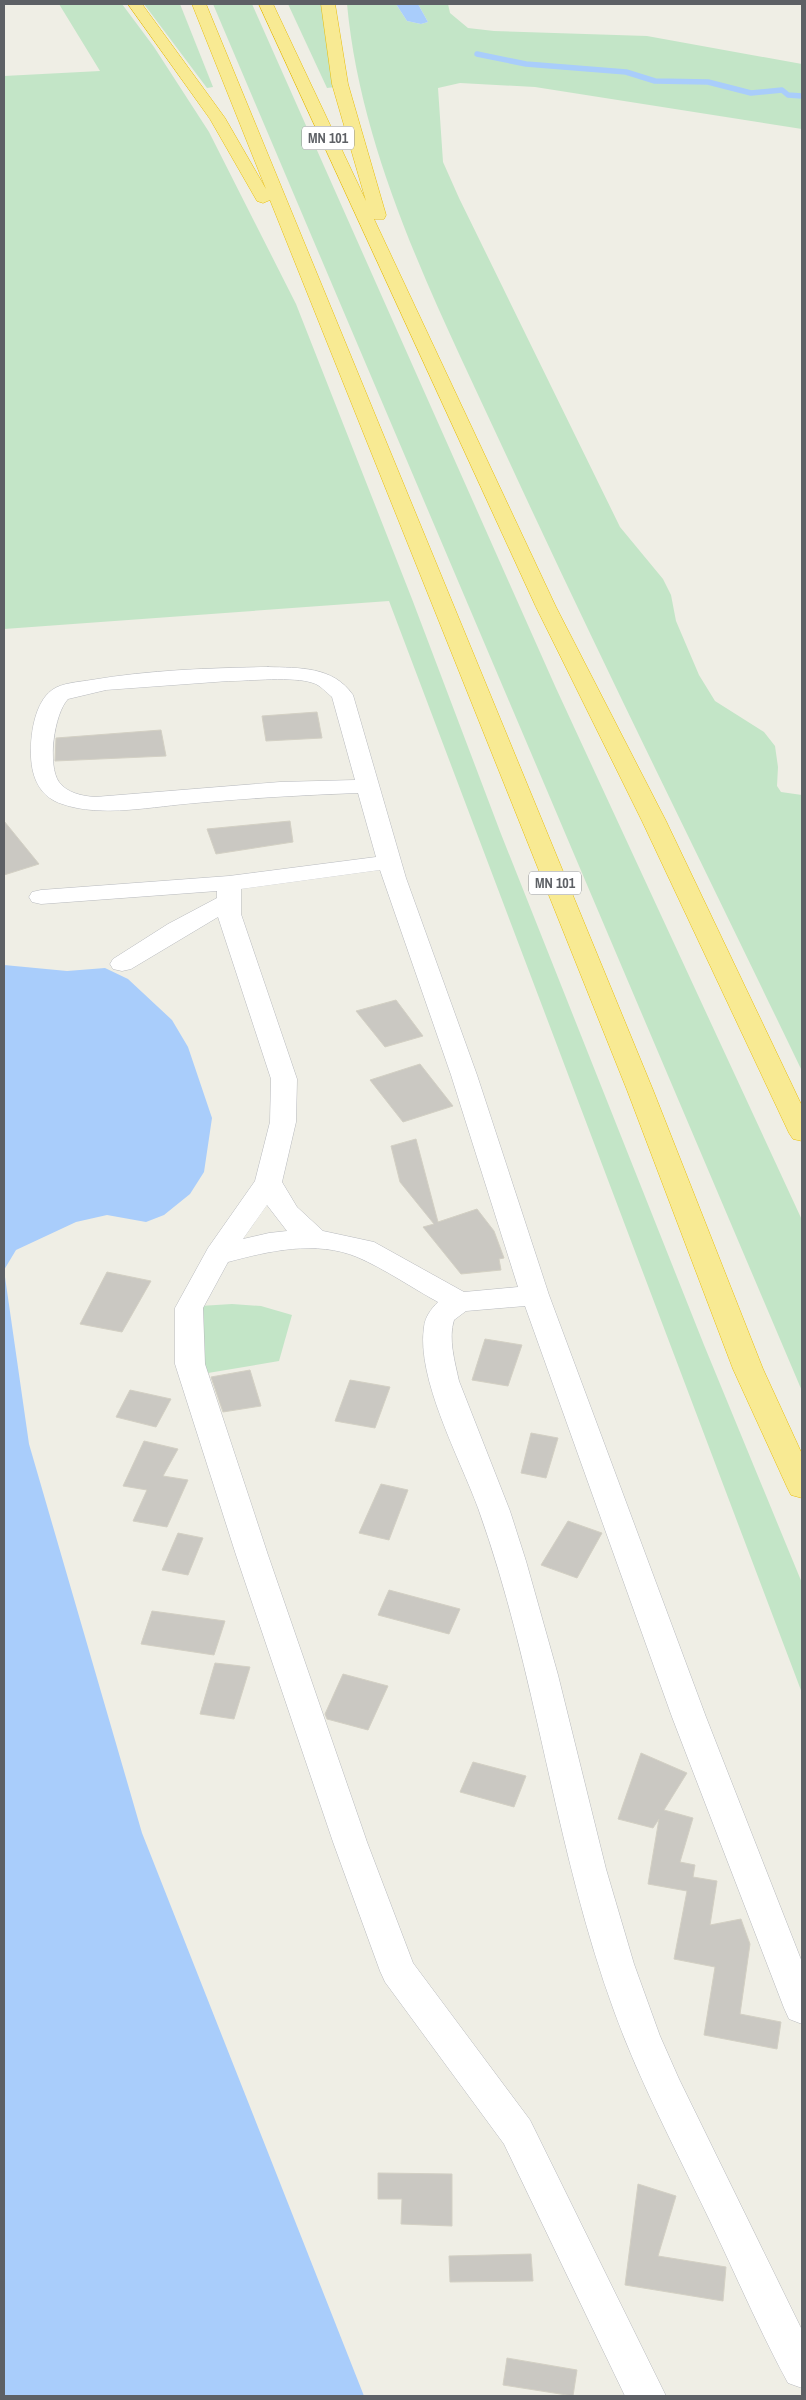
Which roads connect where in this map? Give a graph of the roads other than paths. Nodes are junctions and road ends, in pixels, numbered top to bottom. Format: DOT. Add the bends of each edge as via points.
graph roads {
  1 [pos="135,4"];
  2 [pos="199,4"];
  3 [pos="266,4"];
  4 [pos="328,4"];
  5 [pos="391,272"];
  6 [pos="309,278"];
  7 [pos="367,786"];
  8 [pos="389,862"];
  9 [pos="229,892"];
  10 [pos="41,897"];
  11 [pos="122,964"];
  12 [pos="802,1133"];
  13 [pos="268,1182"];
  14 [pos="314,1239"];
  15 [pos="218,1255"];
  16 [pos="535,1295"];
  17 [pos="460,1302"];
  18 [pos="802,1487"];
  19 [pos="802,2008"];
  20 [pos="802,2369"];
  21 [pos="646,2396"];
  1 -- 6 [label="highway" via="217,118"];
  2 -- 6 [label="highway, MN 101"];
  3 -- 5 [label="highway, MN 101"];
  4 -- 5 [label="highway" via="340,84 375,200"];
  5 -- 12 [label="highway, MN 101" via="546,607 654,821"];
  6 -- 18 [label="highway, MN 101" via="640,1090 748,1369"];
  7 -- 7 [label="lane" via="342,694 317,677 296,674 108,682 77,688 60,694 51,705 42,753 43,771 49,785 74,801 95,804 280,789"];
  7 -- 8 [label="lane"];
  8 -- 9 [label="lane"];
  8 -- 16 [label="lane" via="464,1076"];
  9 -- 10 [label="lane"];
  9 -- 11 [label="lane"];
  9 -- 13 [label="lane" via="229,914 284,1078 283,1122"];
  13 -- 14 [label="lane" via="292,1222"];
  13 -- 15 [label="lane"];
  14 -- 15 [label="lane" via="269,1242"];
  14 -- 17 [label="lane" via="364,1249"];
  15 -- 21 [label="lane" via="189,1308 190,1364 255,1565 398,1971 517,2132"];
  16 -- 17 [label="lane"];
  16 -- 19 [label="lane" via="689,1717"];
  17 -- 20 [label="lane" via="444,1310 438,1326 438,1346 450,1393 489,1497 529,1630 600,1918 632,2012"];
}
